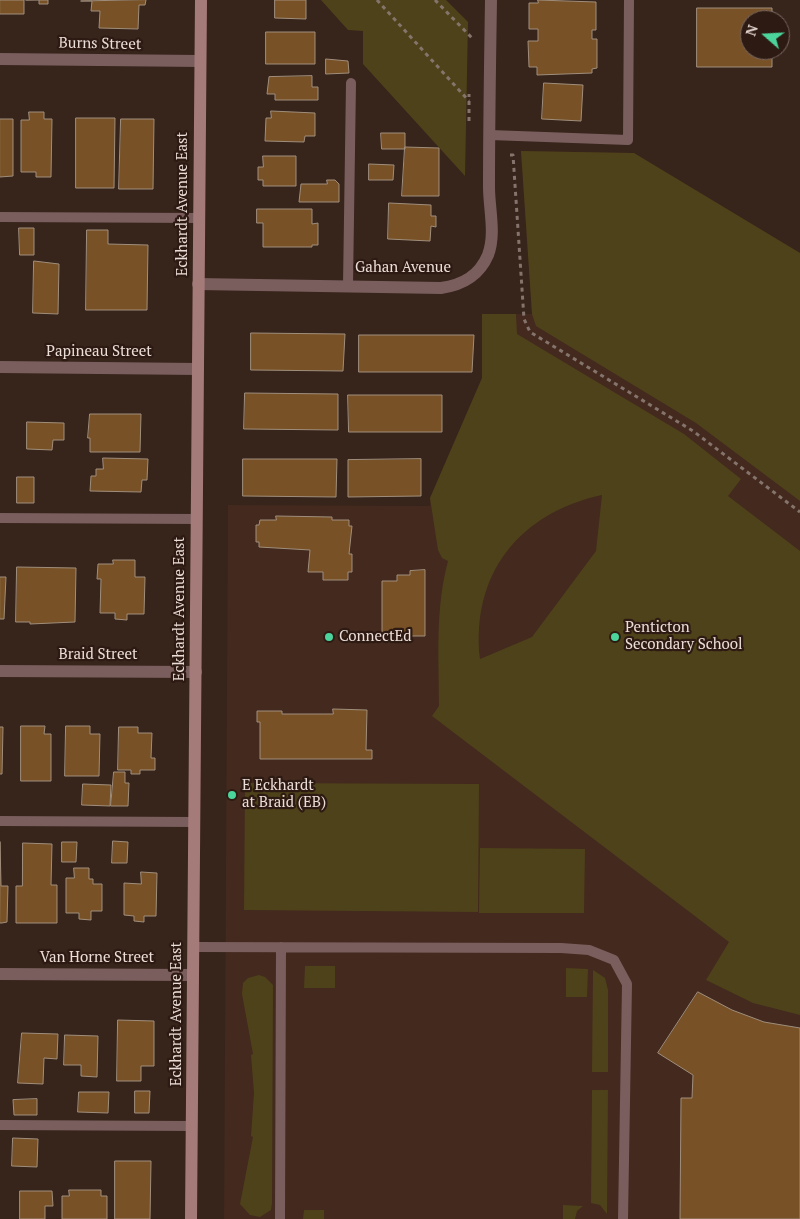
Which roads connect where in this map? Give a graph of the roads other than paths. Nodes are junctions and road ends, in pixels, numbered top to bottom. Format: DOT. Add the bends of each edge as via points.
graph roads {
  1 [pos="201,0"];
  2 [pos="491,0"];
  3 [pos="629,0"];
  4 [pos="0,59"];
  5 [pos="200,61"];
  6 [pos="351,83"];
  7 [pos="490,135"];
  8 [pos="0,217"];
  9 [pos="199,218"];
  10 [pos="198,284"];
  11 [pos="348,285"];
  12 [pos="0,367"];
  13 [pos="198,368"];
  14 [pos="0,518"];
  15 [pos="197,519"];
  16 [pos="0,671"];
  17 [pos="196,672"];
  18 [pos="0,821"];
  19 [pos="195,822"];
  20 [pos="194,946"];
  21 [pos="280,947"];
  22 [pos="0,974"];
  23 [pos="193,975"];
  24 [pos="0,1125"];
  25 [pos="192,1126"];
  26 [pos="192,1219"];
  27 [pos="280,1219"];
  28 [pos="623,1219"];
  1 -- 5 [label="main road, Eckhardt Avenue East"];
  2 -- 7 [label="street, Gahan Avenue"];
  3 -- 7 [label="lane" via="628,140"];
  4 -- 5 [label="street, Burns Street"];
  5 -- 9 [label="main road, Eckhardt Avenue East"];
  6 -- 11 [label="lane"];
  7 -- 11 [label="street, Gahan Avenue" via="491,244 474,276 441,288"];
  8 -- 9 [label="lane"];
  9 -- 10 [label="main road, Eckhardt Avenue East"];
  10 -- 11 [label="street, Gahan Avenue"];
  10 -- 13 [label="main road, Eckhardt Avenue East"];
  12 -- 13 [label="street, Papineau Street"];
  13 -- 15 [label="main road, Eckhardt Avenue East"];
  14 -- 15 [label="lane"];
  15 -- 17 [label="main road, Eckhardt Avenue East"];
  16 -- 17 [label="street, Braid Street"];
  17 -- 19 [label="main road, Eckhardt Avenue East"];
  18 -- 19 [label="lane"];
  19 -- 20 [label="main road, Eckhardt Avenue East"];
  20 -- 21 [label="lane"];
  20 -- 23 [label="main road, Eckhardt Avenue East"];
  21 -- 27 [label="lane"];
  21 -- 28 [label="lane" via="561,948 589,950 614,960 627,984"];
  22 -- 23 [label="street, Van Horne Street"];
  23 -- 25 [label="main road, Eckhardt Avenue East"];
  24 -- 25 [label="lane"];
  25 -- 26 [label="main road, Eckhardt Avenue East"];
}
